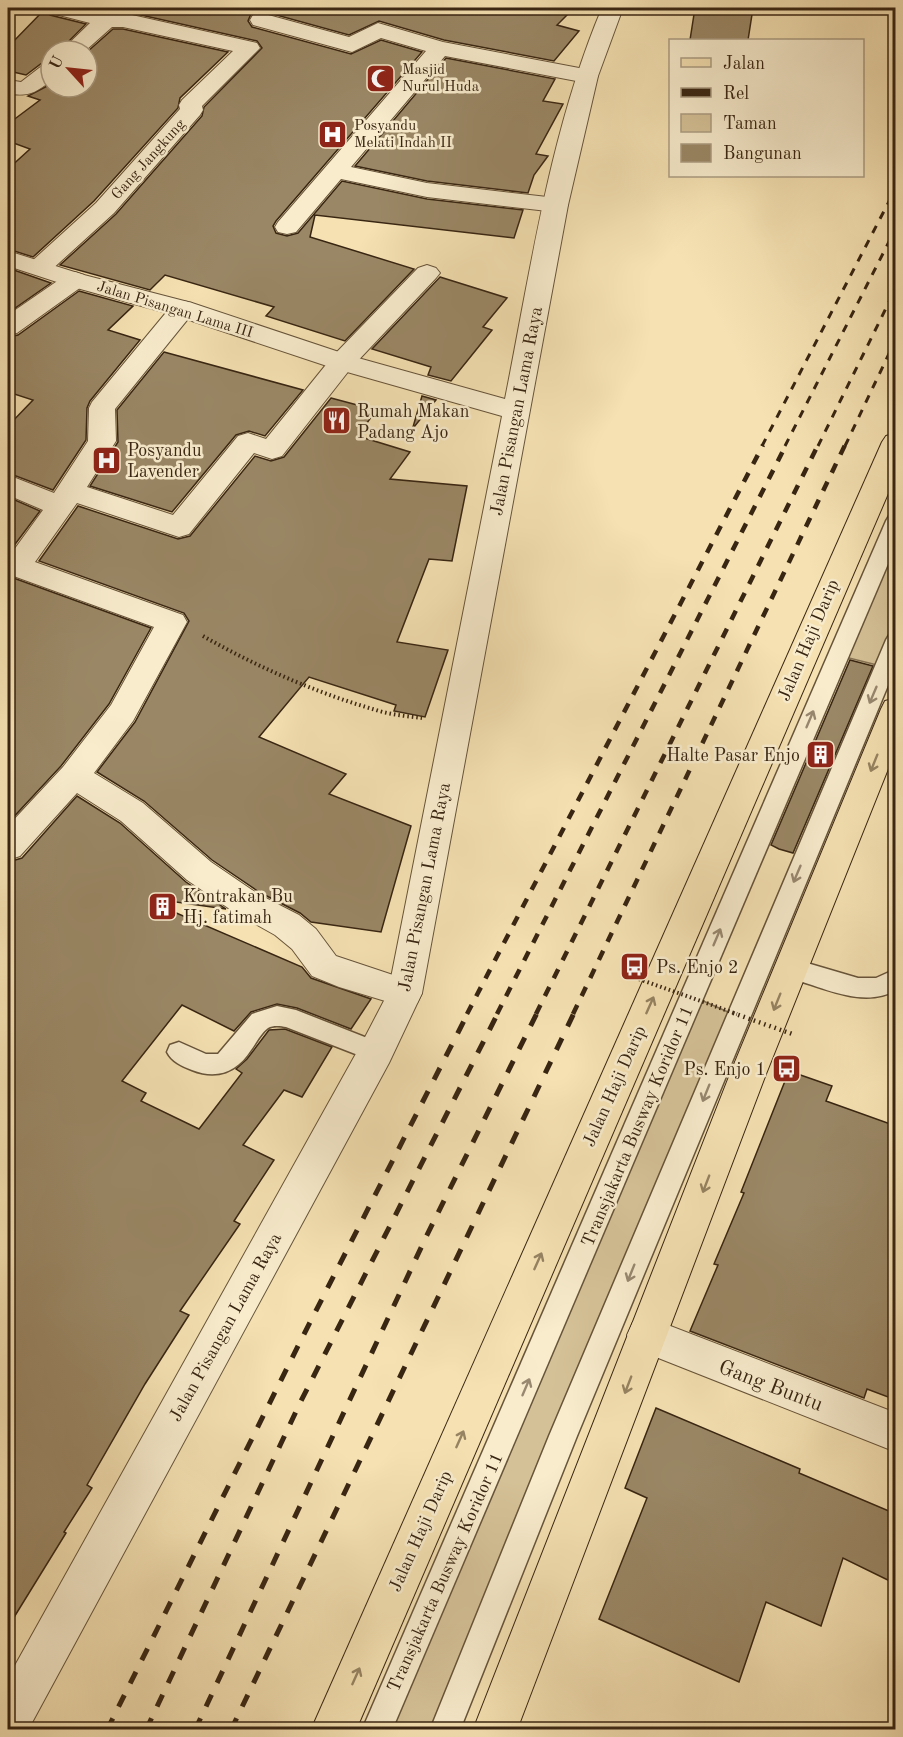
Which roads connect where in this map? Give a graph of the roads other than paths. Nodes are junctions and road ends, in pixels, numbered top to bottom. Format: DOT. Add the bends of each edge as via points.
graph roads {
  1 [pos="60,8"];
  2 [pos="612,8"];
  3 [pos="267,14"];
  4 [pos="106,20"];
  5 [pos="85,39"];
  6 [pos="242,46"];
  7 [pos="440,48"];
  8 [pos="588,76"];
  9 [pos="39,79"];
  10 [pos="8,87"];
  11 [pos="335,171"];
  12 [pos="556,205"];
  13 [pos="287,227"];
  14 [pos="8,258"];
  15 [pos="40,267"];
  16 [pos="427,273"];
  17 [pos="75,280"];
  18 [pos="183,309"];
  19 [pos="8,327"];
  20 [pos="342,362"];
  21 [pos="517,411"];
  22 [pos="896,442"];
  23 [pos="8,484"];
  24 [pos="65,499"];
  25 [pos="896,521"];
  26 [pos="13,564"];
  27 [pos="896,640"];
  28 [pos="896,709"];
  29 [pos="74,776"];
  30 [pos="8,847"];
  31 [pos="790,968"];
  32 [pos="896,978"];
  33 [pos="405,993"];
  34 [pos="178,1052"];
  35 [pos="376,1052"];
  36 [pos="647,1335"];
  37 [pos="896,1433"];
  38 [pos="8,1721"];
  39 [pos="333,1730"];
  40 [pos="377,1730"];
  41 [pos="445,1730"];
  42 [pos="495,1730"];
  1 -- 4 [label="street"];
  2 -- 8 [label="street, Jalan Pisangan Lama Raya"];
  3 -- 6 [label="street"];
  3 -- 7 [label="street" via="352,45 378,30"];
  4 -- 5 [label="street"];
  4 -- 6 [label="street" via="123,20"];
  6 -- 15 [label="street, Gang Jangkung" via="190,105 192,110 105,208"];
  7 -- 8 [label="street"];
  7 -- 11 [label="street"];
  8 -- 12 [label="street, Jalan Pisangan Lama Raya"];
  9 -- 10 [label="street" via="26,89"];
  11 -- 12 [label="street" via="428,190"];
  11 -- 13 [label="street"];
  12 -- 21 [label="street, Jalan Pisangan Lama Raya"];
  14 -- 15 [label="street, Jalan Pisangan Lama III"];
  15 -- 17 [label="street, Jalan Pisangan Lama III"];
  16 -- 20 [label="street"];
  17 -- 18 [label="street, Jalan Pisangan Lama III"];
  17 -- 19 [label="street"];
  18 -- 20 [label="street, Jalan Pisangan Lama III"];
  18 -- 24 [label="street" via="102,408 102,441"];
  20 -- 21 [label="street, Jalan Pisangan Lama III"];
  20 -- 24 [label="street" via="272,450 248,442 179,527"];
  21 -- 33 [label="street, Jalan Pisangan Lama Raya"];
  39 -- 22 [label="main road, Jalan Haji Darip, one-way"];
  23 -- 24 [label="street"];
  24 -- 26 [label="street"];
  40 -- 25 [label="lane, Transjakarta Busway Koridor 11, one-way"];
  26 -- 29 [label="street" via="172,622 122,713"];
  27 -- 41 [label="lane, one-way" via="563,1436"];
  28 -- 31 [label="main road, one-way"];
  29 -- 30 [label="street"];
  29 -- 33 [label="street" via="132,812 199,871 287,925 304,939 324,966"];
  31 -- 32 [label="lane" via="858,988 879,988"];
  31 -- 36 [label="main road, one-way"];
  33 -- 35 [label="street, Jalan Pisangan Lama Raya"];
  34 -- 35 [label="lane" via="207,1065 220,1065 232,1059 260,1021 272,1016 288,1017"];
  35 -- 38 [label="street, Jalan Pisangan Lama Raya"];
  36 -- 37 [label="street, Gang Buntu"];
  36 -- 42 [label="main road, one-way"];
}
